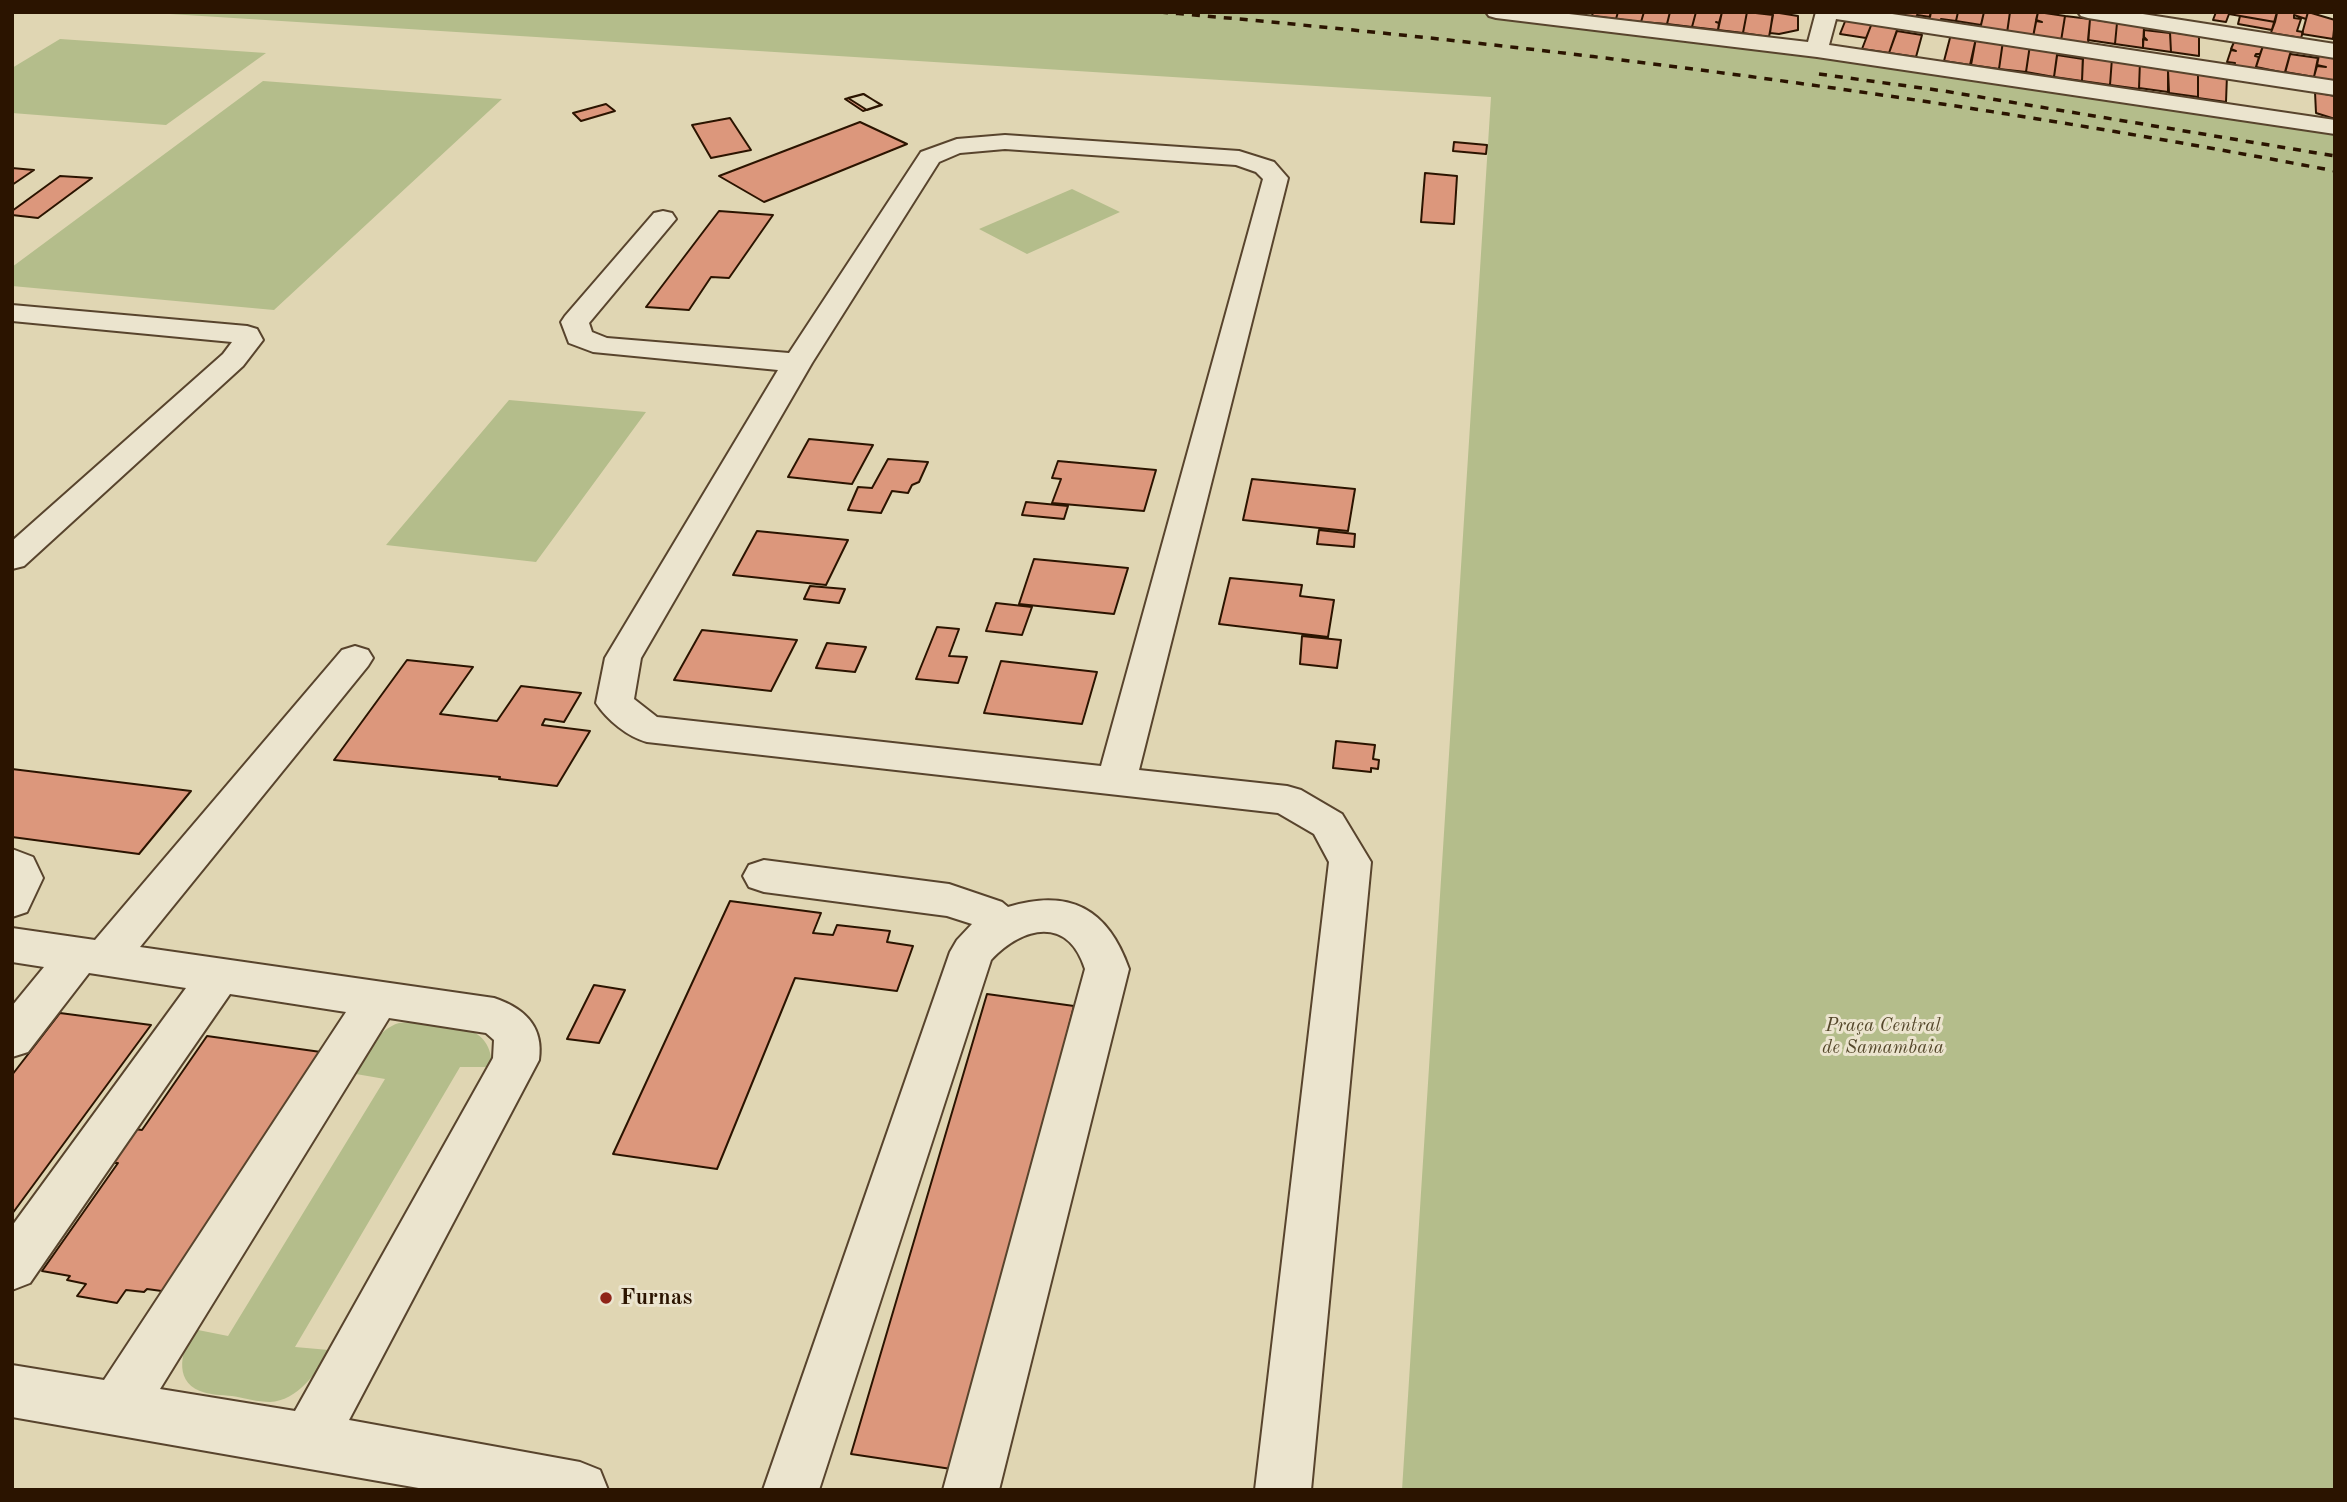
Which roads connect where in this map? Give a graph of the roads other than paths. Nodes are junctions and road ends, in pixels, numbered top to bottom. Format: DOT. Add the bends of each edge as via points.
graph roads {
  1 [pos="1496,12"];
  2 [pos="1827,12"];
  3 [pos="1834,12"];
  4 [pos="2088,12"];
  5 [pos="2187,19"];
  6 [pos="1817,50"];
  7 [pos="2335,51"];
  8 [pos="2335,88"];
  9 [pos="2335,127"];
  10 [pos="663,219"];
  11 [pos="12,313"];
  12 [pos="797,363"];
  13 [pos="12,559"];
  14 [pos="355,658"];
  15 [pos="1117,780"];
  16 [pos="12,864"];
  17 [pos="764,876"];
  18 [pos="12,901"];
  19 [pos="1000,925"];
  20 [pos="12,946"];
  21 [pos="92,957"];
  22 [pos="219,976"];
  23 [pos="378,999"];
  24 [pos="12,1039"];
  25 [pos="12,1267"];
  26 [pos="12,1391"];
  27 [pos="117,1408"];
  28 [pos="309,1440"];
  29 [pos="580,1490"];
  30 [pos="790,1490"];
  31 [pos="971,1490"];
  32 [pos="1283,1490"];
  1 -- 6 [label="street"];
  2 -- 6 [label="street"];
  3 -- 8 [label="street"];
  4 -- 5 [label="street"];
  5 -- 7 [label="street"];
  6 -- 9 [label="street"];
  10 -- 12 [label="street" via="575,322 579,337 603,346"];
  11 -- 13 [label="street" via="247,335 249,340 233,360"];
  12 -- 15 [label="street" via="623,659 615,703 647,729"];
  12 -- 15 [label="street" via="930,157 946,148 1005,142 1239,158 1265,167 1276,178"];
  14 -- 21 [label="street"];
  15 -- 32 [label="street" via="1287,800 1328,824 1350,862"];
  16 -- 18 [label="street" via="22,878"];
  17 -- 19 [label="street" via="949,900 987,913"];
  19 -- 30 [label="street" via="972,952"];
  19 -- 31 [label="street" via="1041,915 1080,925 1104,952 1107,969"];
  20 -- 21 [label="street"];
  21 -- 22 [label="street"];
  21 -- 24 [label="street"];
  22 -- 23 [label="street"];
  22 -- 25 [label="street"];
  23 -- 27 [label="street"];
  23 -- 28 [label="street" via="494,1016 508,1022 519,1046 516,1060"];
  26 -- 27 [label="street"];
  27 -- 28 [label="street"];
  28 -- 29 [label="street"];
}
